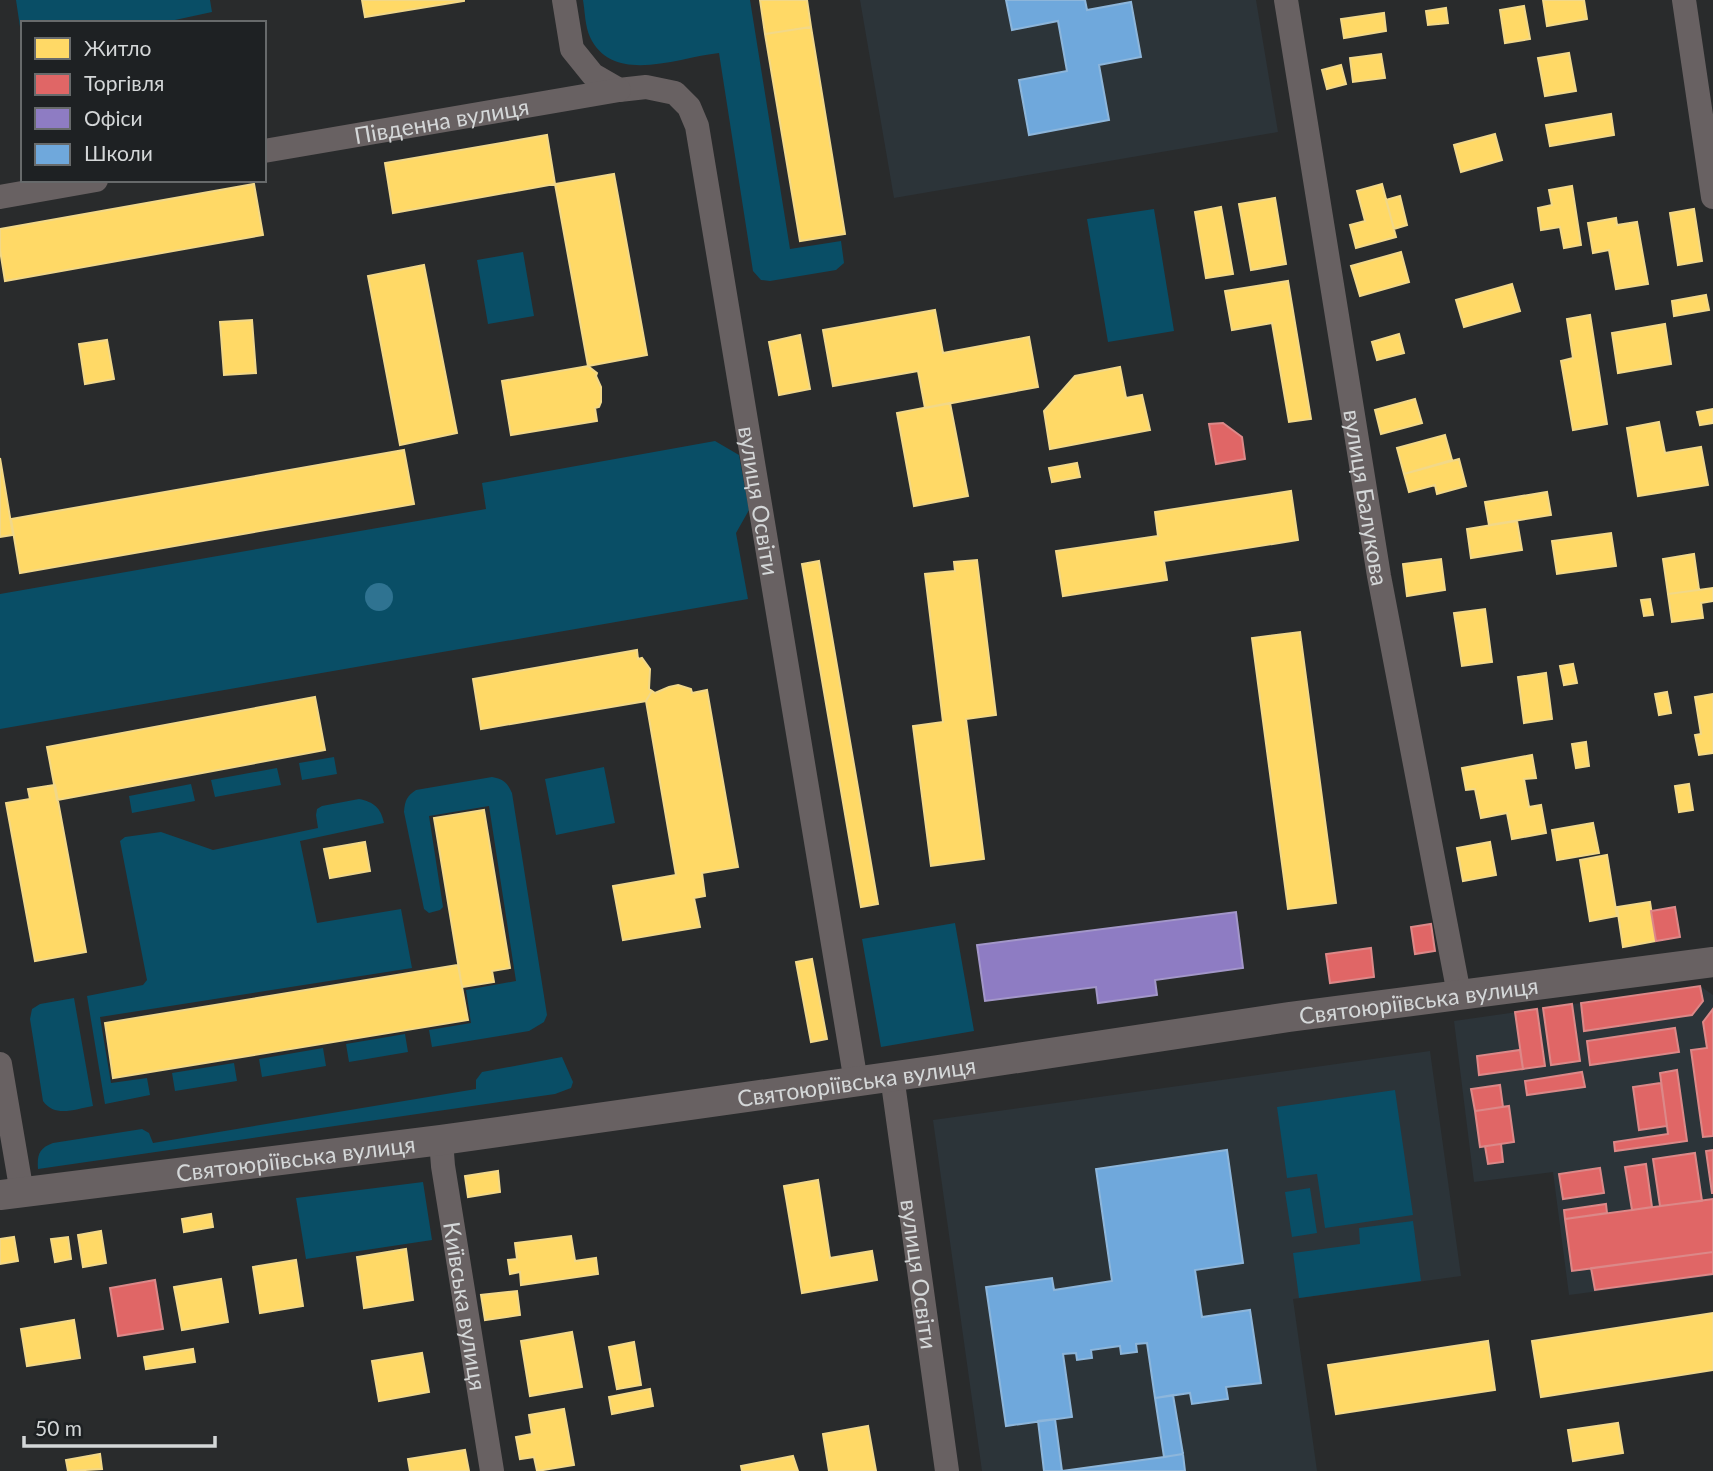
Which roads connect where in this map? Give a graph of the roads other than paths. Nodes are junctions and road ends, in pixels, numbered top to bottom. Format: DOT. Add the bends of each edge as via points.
graph roads {
  1 [pos="564,0"];
  2 [pos="1286,0"];
  3 [pos="1684,0"];
  4 [pos="619,90"];
  5 [pos="266,151"];
  6 [pos="85,182"];
  7 [pos="0,197"];
  8 [pos="1713,197"];
  9 [pos="1713,962"];
  10 [pos="1459,994"];
  11 [pos="0,1064"];
  12 [pos="892,1076"];
  13 [pos="856,1082"];
  14 [pos="441,1140"];
  15 [pos="11,1194"];
  16 [pos="492,1471"];
  17 [pos="947,1471"];
  1 -- 4 [label="street" via="572,49 593,75"];
  2 -- 10 [label="street, вулиця Балукова" via="1379,576"];
  3 -- 8 [label="street"];
  4 -- 5 [label="street, Південна вулиця"];
  4 -- 13 [label="street, вулиця Освіти" via="646,87 674,93 697,126"];
  6 -- 7 [label="street"];
  9 -- 10 [label="street, Святоюріївська вулиця"];
  10 -- 12 [label="street, Святоюріївська вулиця"];
  11 -- 15 [label="street"];
  12 -- 13 [label="street, Святоюріївська вулиця"];
  12 -- 17 [label="street, вулиця Освіти"];
  13 -- 14 [label="street, Святоюріївська вулиця"];
  14 -- 15 [label="street, Святоюріївська вулиця"];
  14 -- 16 [label="street, Київська вулиця"];
}
